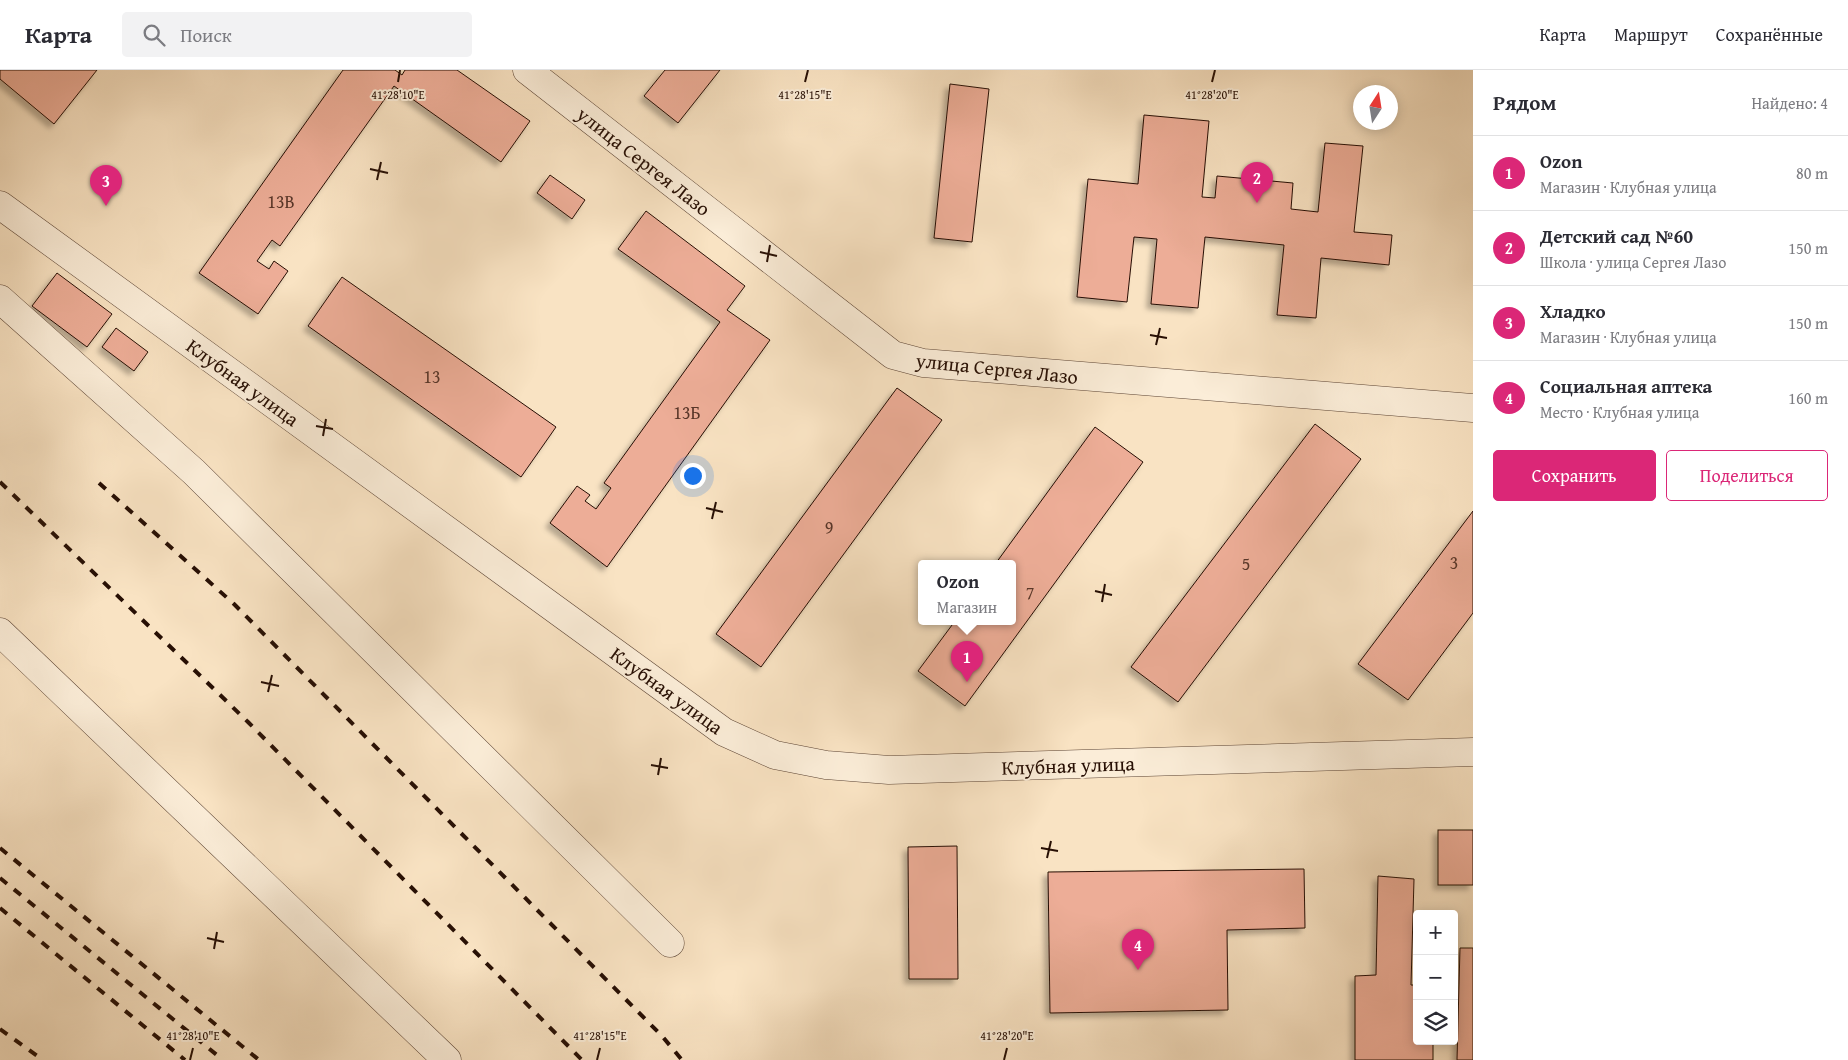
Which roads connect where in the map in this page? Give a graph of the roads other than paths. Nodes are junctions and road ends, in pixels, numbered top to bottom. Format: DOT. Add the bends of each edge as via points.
graph roads {
  1 [pos="528,70"];
  2 [pos="0,205"];
  3 [pos="0,299"];
  4 [pos="1473,408"];
  5 [pos="0,632"];
  6 [pos="1473,735"];
  7 [pos="1473,752"];
  8 [pos="1444,753"];
  9 [pos="670,943"];
  10 [pos="447,1060"];
  1 -- 4 [label="street, улица Сергея Лазо" via="893,355 923,363"];
  2 -- 8 [label="street, Клубная улица" via="724,732 775,755 826,765 889,770"];
  3 -- 9 [label="street" via="194,472"];
  5 -- 10 [label="street"];
  6 -- 8 [label="street"];
  7 -- 8 [label="street, Клубная улица"];
}
